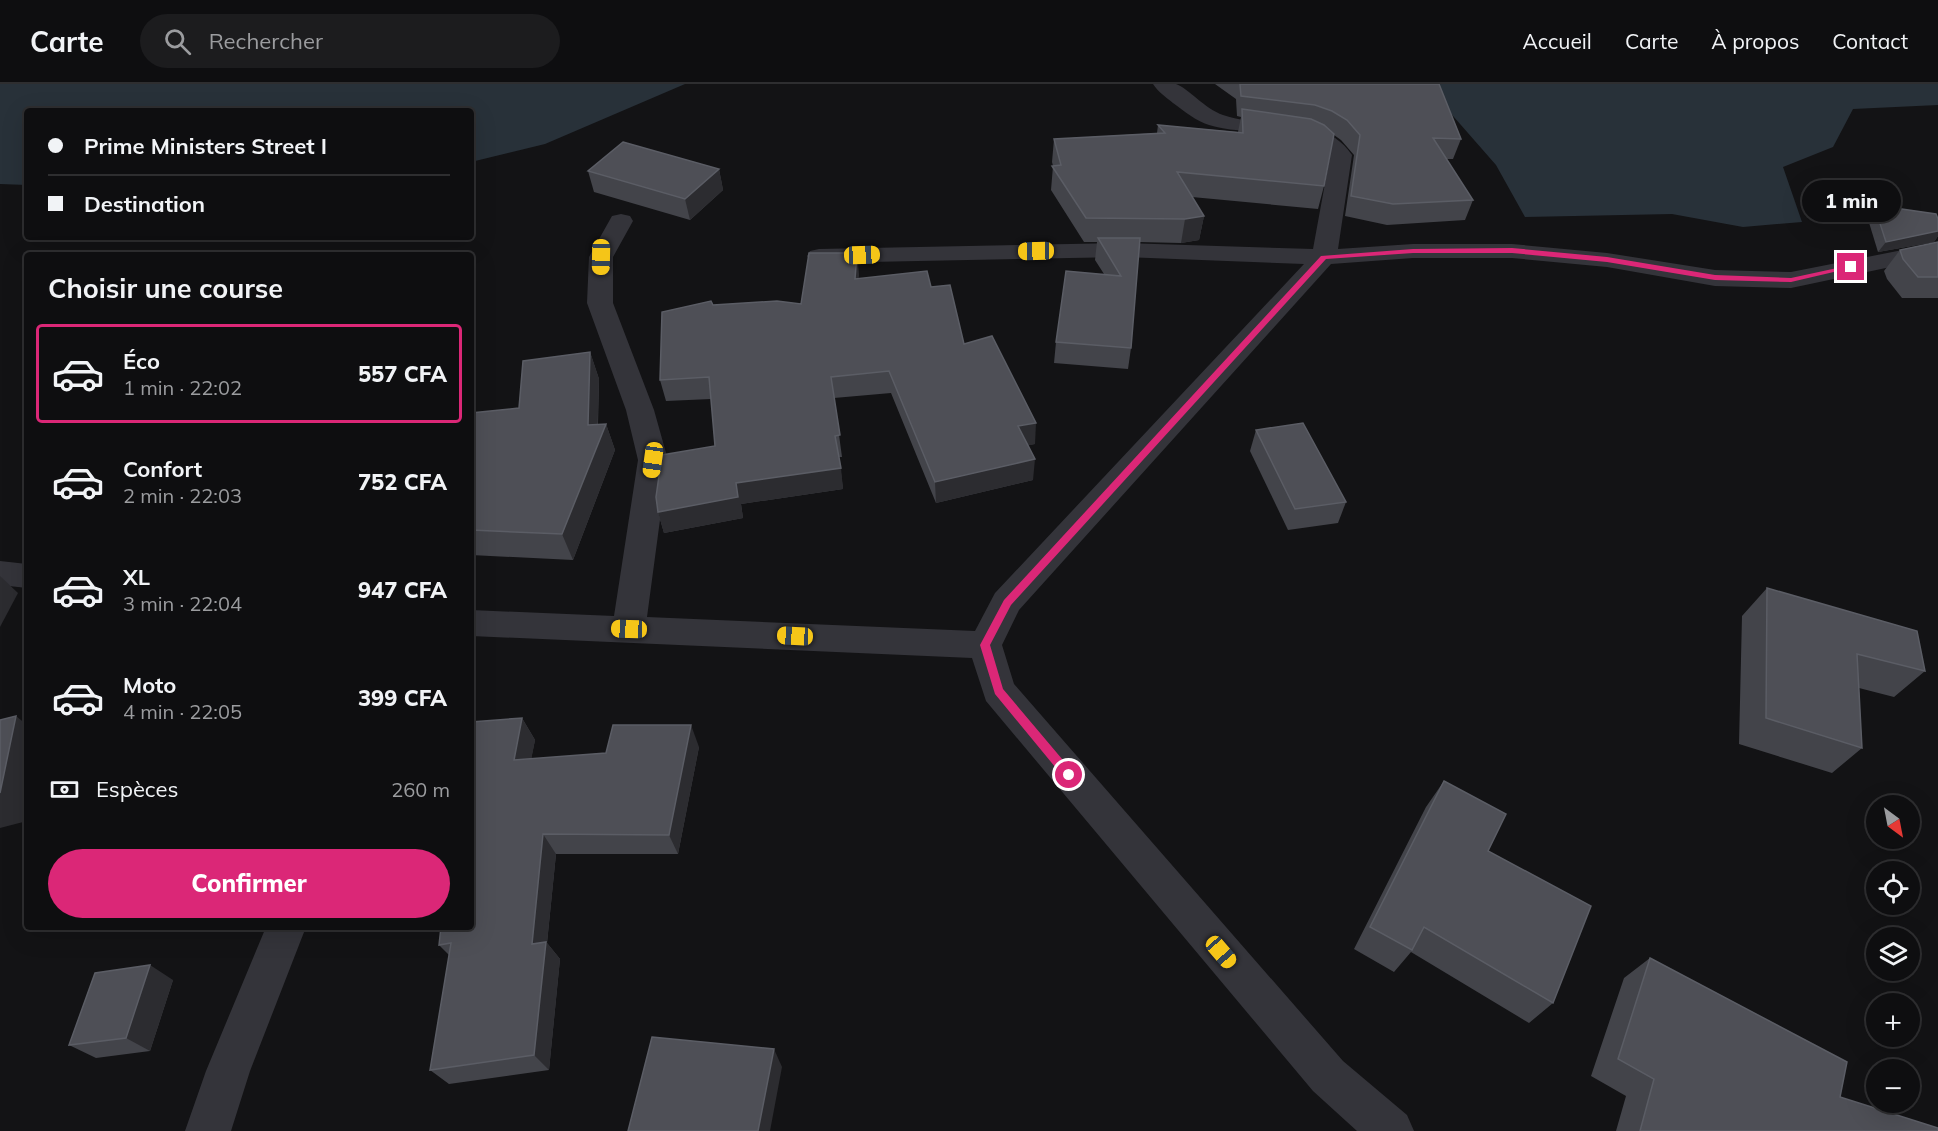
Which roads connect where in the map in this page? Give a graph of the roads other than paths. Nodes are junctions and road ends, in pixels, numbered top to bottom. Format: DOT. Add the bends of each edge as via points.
graph roads {
  1 [pos="1163,84"];
  2 [pos="621,221"];
  3 [pos="1938,250"];
  4 [pos="819,256"];
  5 [pos="1324,257"];
  6 [pos="0,573"];
  7 [pos="24,576"];
  8 [pos="474,622"];
  9 [pos="629,629"];
  10 [pos="985,645"];
  11 [pos="285,930"];
  12 [pos="208,1131"];
  13 [pos="1391,1131"];
  1 -- 5 [label="street" via="1214,119 1317,136 1336,146 1341,155"];
  2 -- 9 [label="street" via="601,257 600,303 640,410 653,460"];
  3 -- 5 [label="street" via="1791,280 1715,278 1607,260 1512,251 1413,251"];
  4 -- 5 [label="street" via="1124,250"];
  5 -- 10 [label="street" via="1007,602"];
  6 -- 7 [label="street"];
  8 -- 9 [label="street"];
  9 -- 10 [label="street"];
  10 -- 13 [label="street" via="999,691 1076,784 1328,1076"];
  11 -- 12 [label="street"];
}
